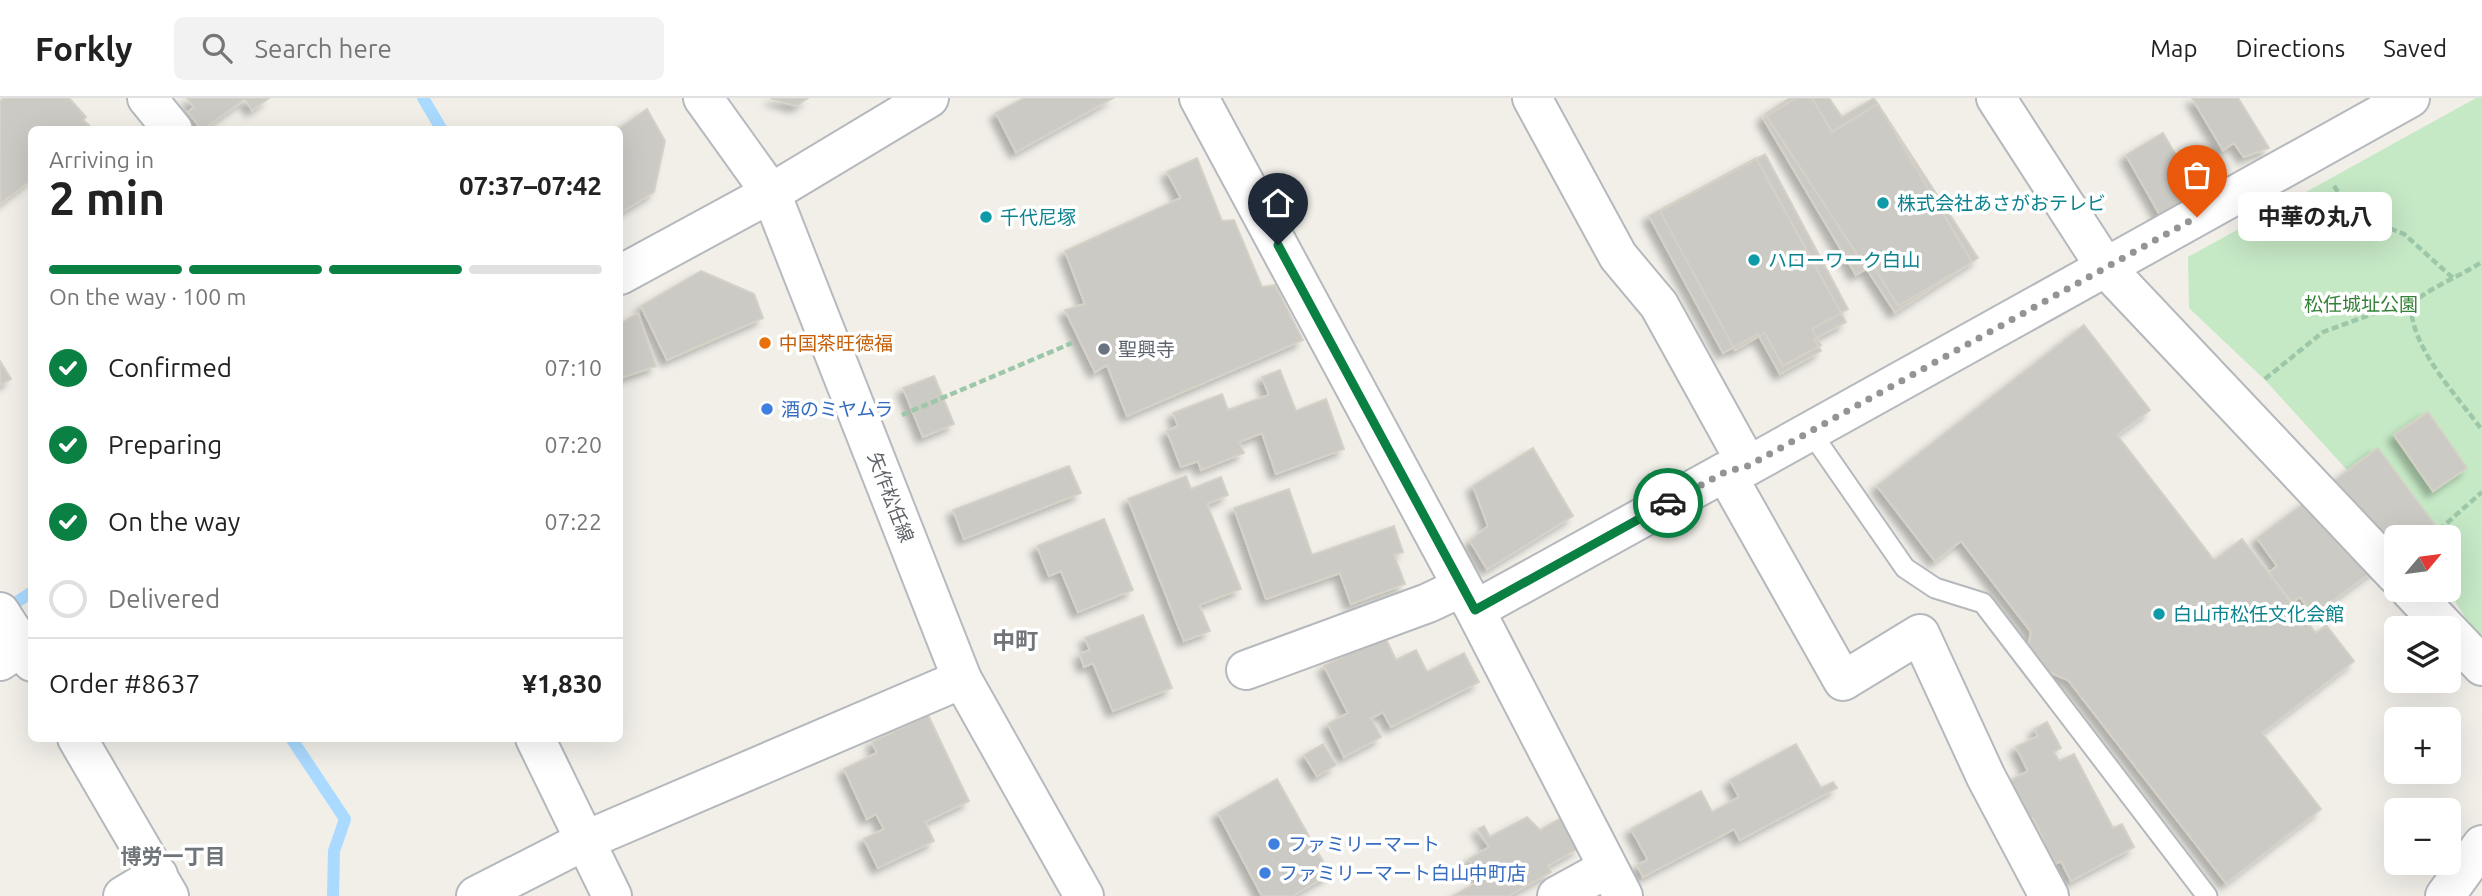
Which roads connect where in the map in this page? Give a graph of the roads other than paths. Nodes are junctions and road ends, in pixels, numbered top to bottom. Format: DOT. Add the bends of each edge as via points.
graph roads {
  1 [pos="147,98"];
  2 [pos="703,98"];
  3 [pos="929,98"];
  4 [pos="1199,98"];
  5 [pos="1532,98"];
  6 [pos="1996,98"];
  7 [pos="2410,98"];
  8 [pos="170,126"];
  9 [pos="771,193"];
  10 [pos="2106,268"];
  11 [pos="623,273"];
  12 [pos="1810,431"];
  13 [pos="1736,469"];
  14 [pos="2384,562"];
  15 [pos="1469,598"];
  16 [pos="2421,602"];
  17 [pos="2435,616"];
  18 [pos="2461,644"];
  19 [pos="2482,666"];
  20 [pos="1247,670"];
  21 [pos="962,679"];
  22 [pos="79,742"];
  23 [pos="538,742"];
  24 [pos="584,841"];
  25 [pos="2482,845"];
  26 [pos="1615,882"];
  27 [pos="163,886"];
  28 [pos="123,896"];
  29 [pos="476,896"];
  30 [pos="612,896"];
  31 [pos="1084,896"];
  32 [pos="1557,896"];
  33 [pos="2049,896"];
  34 [pos="2207,896"];
  35 [pos="2445,896"];
  1 -- 8 [label="street"];
  2 -- 9 [label="street, 矢作松任線"];
  3 -- 9 [label="street"];
  4 -- 15 [label="street"];
  5 -- 13 [label="street" via="1618,256 1659,305"];
  6 -- 10 [label="street"];
  7 -- 10 [label="street"];
  9 -- 11 [label="street"];
  9 -- 21 [label="street, 矢作松任線"];
  10 -- 12 [label="street"];
  10 -- 14 [label="street"];
  12 -- 13 [label="street"];
  12 -- 34 [label="lane" via="1905,568 1935,588 1983,603"];
  13 -- 15 [label="street"];
  13 -- 33 [label="street" via="1843,681 1920,634 1986,777"];
  15 -- 20 [label="street" via="1428,603"];
  15 -- 26 [label="street"];
  16 -- 17 [label="street"];
  18 -- 19 [label="street"];
  21 -- 24 [label="street"];
  21 -- 31 [label="street, 矢作松任線"];
  22 -- 27 [label="street"];
  23 -- 24 [label="street"];
  24 -- 29 [label="street"];
  24 -- 30 [label="street"];
  25 -- 35 [label="street"];
  26 -- 32 [label="street"];
  27 -- 28 [label="street"];
}
